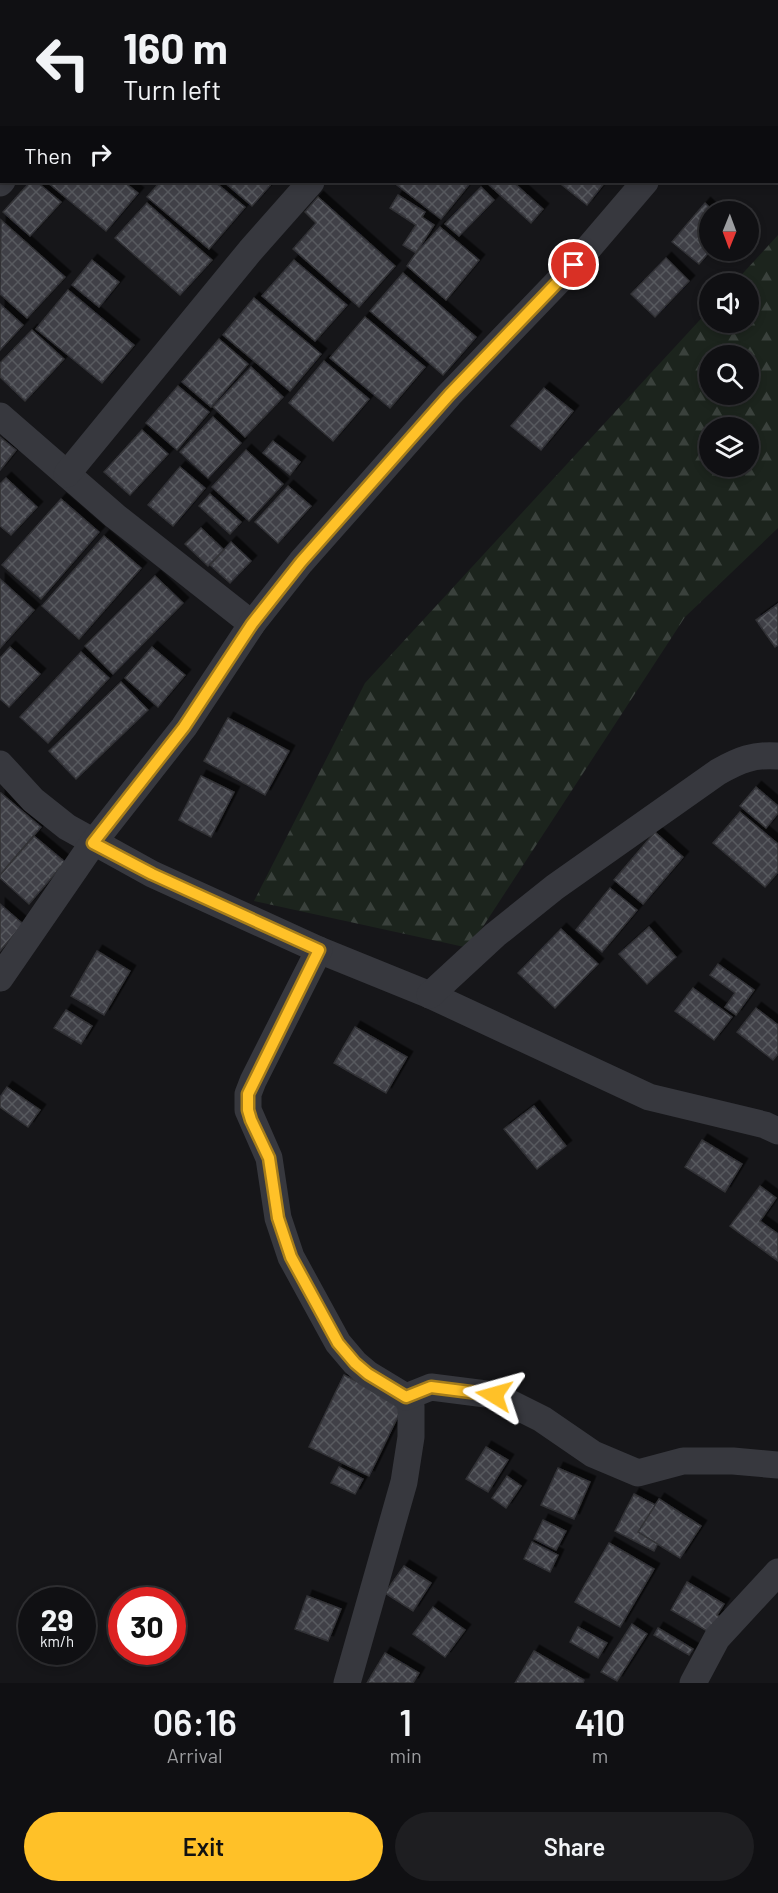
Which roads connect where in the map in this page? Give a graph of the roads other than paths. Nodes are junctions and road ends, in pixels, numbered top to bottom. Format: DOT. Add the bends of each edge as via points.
graph roads {
  1 [pos="310,183"];
  2 [pos="644,183"];
  3 [pos="0,416"];
  4 [pos="67,474"];
  5 [pos="252,624"];
  6 [pos="778,756"];
  7 [pos="0,764"];
  8 [pos="93,843"];
  9 [pos="319,950"];
  10 [pos="0,978"];
  11 [pos="430,995"];
  12 [pos="774,1121"];
  13 [pos="406,1397"];
  14 [pos="778,1465"];
  15 [pos="778,1572"];
  16 [pos="347,1683"];
  17 [pos="693,1683"];
  1 -- 4 [label="street"];
  2 -- 5 [label="street" via="574,265 449,395 301,562"];
  3 -- 4 [label="street"];
  4 -- 5 [label="street"];
  5 -- 8 [label="street" via="184,727"];
  6 -- 11 [label="street" via="741,759 710,777 555,887"];
  7 -- 8 [label="street" via="33,800"];
  8 -- 9 [label="street"];
  8 -- 10 [label="street"];
  9 -- 11 [label="street"];
  9 -- 13 [label="street" via="253,1081 248,1110 269,1158 278,1218 291,1257 328,1326 355,1363"];
  11 -- 12 [label="street" via="649,1097"];
  13 -- 14 [label="street" via="431,1387 494,1395 542,1419 593,1454 638,1473 683,1461"];
  13 -- 16 [label="street" via="411,1406 411,1437 404,1482"];
  15 -- 17 [label="street" via="717,1638"];
}
